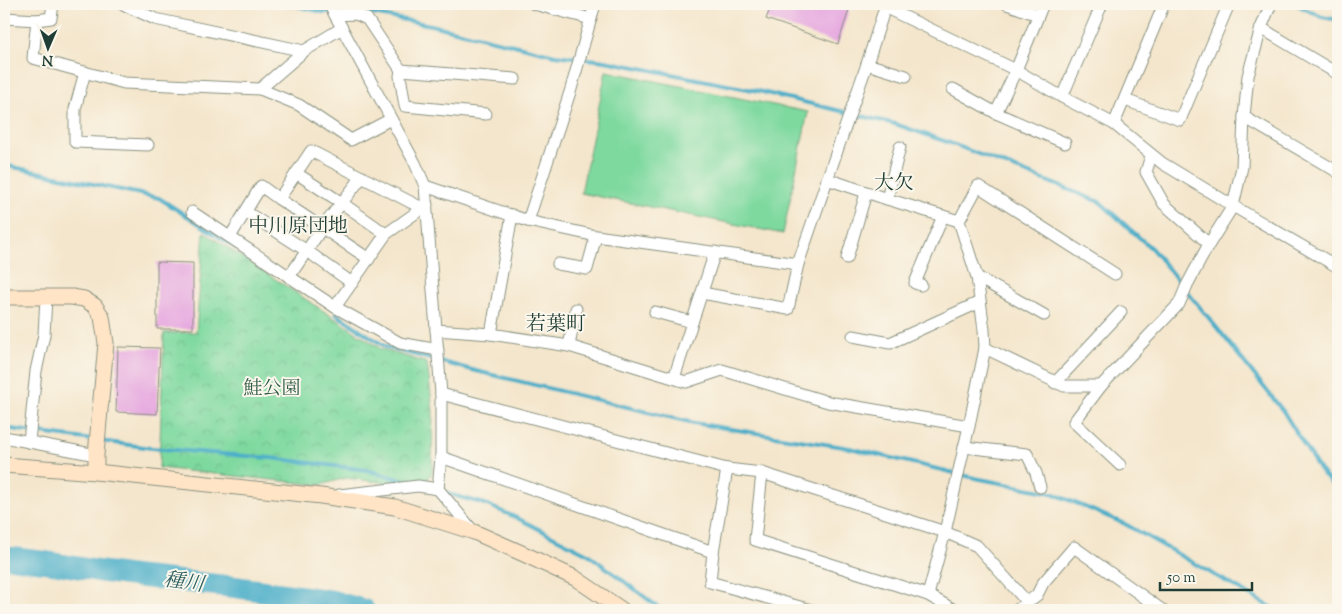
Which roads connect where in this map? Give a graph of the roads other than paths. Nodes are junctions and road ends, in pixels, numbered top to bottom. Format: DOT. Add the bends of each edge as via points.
graph roads {
  1 [pos="53,4"];
  2 [pos="123,4"];
  3 [pos="329,4"];
  4 [pos="534,4"];
  5 [pos="595,4"];
  6 [pos="1006,4"];
  7 [pos="1043,4"];
  8 [pos="1102,4"];
  9 [pos="1164,4"];
  10 [pos="1229,4"];
  11 [pos="1271,4"];
  12 [pos="885,6"];
  13 [pos="334,15"];
  14 [pos="1038,15"];
  15 [pos="4,18"];
  16 [pos="591,19"];
  17 [pos="37,20"];
  18 [pos="342,28"];
  19 [pos="1261,28"];
  20 [pos="304,51"];
  21 [pos="867,64"];
  22 [pos="401,70"];
  23 [pos="1016,70"];
  24 [pos="85,72"];
  25 [pos="1338,74"];
  26 [pos="906,76"];
  27 [pos="515,80"];
  28 [pos="260,89"];
  29 [pos="953,89"];
  30 [pos="1062,97"];
  31 [pos="1125,100"];
  32 [pos="996,113"];
  33 [pos="486,114"];
  34 [pos="1244,117"];
  35 [pos="391,119"];
  36 [pos="1114,124"];
  37 [pos="148,144"];
  38 [pos="1065,144"];
  39 [pos="900,147"];
  40 [pos="1151,156"];
  41 [pos="1338,172"];
  42 [pos="296,174"];
  43 [pos="362,177"];
  44 [pos="826,179"];
  45 [pos="425,186"];
  46 [pos="866,192"];
  47 [pos="279,199"];
  48 [pos="887,199"];
  49 [pos="342,203"];
  50 [pos="1233,206"];
  51 [pos="424,207"];
  52 [pos="192,212"];
  53 [pos="246,212"];
  54 [pos="512,215"];
  55 [pos="943,216"];
  56 [pos="528,221"];
  57 [pos="959,221"];
  58 [pos="322,228"];
  59 [pos="386,234"];
  60 [pos="596,236"];
  61 [pos="230,237"];
  62 [pos="1209,244"];
  63 [pos="307,250"];
  64 [pos="715,252"];
  65 [pos="846,258"];
  66 [pos="369,259"];
  67 [pos="558,264"];
  68 [pos="798,264"];
  69 [pos="1338,267"];
  70 [pos="1115,274"];
  71 [pos="289,276"];
  72 [pos="976,277"];
  73 [pos="352,283"];
  74 [pos="921,285"];
  75 [pos="702,293"];
  76 [pos="4,297"];
  77 [pos="46,297"];
  78 [pos="980,302"];
  79 [pos="335,307"];
  80 [pos="576,310"];
  81 [pos="655,312"];
  82 [pos="1121,312"];
  83 [pos="1044,315"];
  84 [pos="692,322"];
  85 [pos="436,330"];
  86 [pos="491,334"];
  87 [pos="853,336"];
  88 [pos="569,346"];
  89 [pos="985,348"];
  90 [pos="438,350"];
  91 [pos="674,378"];
  92 [pos="1055,384"];
  93 [pos="1101,386"];
  94 [pos="441,394"];
  95 [pos="969,426"];
  96 [pos="4,437"];
  97 [pos="29,442"];
  98 [pos="964,447"];
  99 [pos="96,456"];
  100 [pos="441,457"];
  101 [pos="4,465"];
  102 [pos="1120,465"];
  103 [pos="727,469"];
  104 [pos="96,472"];
  105 [pos="762,473"];
  106 [pos="1040,487"];
  107 [pos="438,489"];
  108 [pos="321,496"];
  109 [pos="474,532"];
  110 [pos="945,532"];
  111 [pos="713,552"];
  112 [pos="928,595"];
  113 [pos="1028,602"];
  114 [pos="622,610"];
  115 [pos="810,610"];
  116 [pos="954,610"];
  117 [pos="1017,610"];
  118 [pos="1162,610"];
  1 -- 17 [label="street" via="51,18"];
  2 -- 20 [label="street" via="155,20"];
  3 -- 13 [label="street"];
  4 -- 16 [label="street"];
  5 -- 16 [label="street"];
  6 -- 14 [label="street"];
  7 -- 14 [label="street"];
  8 -- 30 [label="street"];
  9 -- 31 [label="street"];
  10 -- 31 [label="street" via="1180,120"];
  11 -- 19 [label="street"];
  12 -- 21 [label="street"];
  12 -- 23 [label="street"];
  13 -- 18 [label="street"];
  13 -- 22 [label="street" via="356,14 367,19"];
  14 -- 23 [label="street"];
  15 -- 17 [label="street"];
  16 -- 56 [label="street"];
  17 -- 24 [label="street" via="33,58"];
  18 -- 20 [label="street"];
  18 -- 35 [label="street"];
  19 -- 25 [label="street"];
  19 -- 34 [label="street" via="1248,76"];
  20 -- 28 [label="street"];
  21 -- 26 [label="street"];
  21 -- 44 [label="street"];
  22 -- 27 [label="street"];
  22 -- 33 [label="street" via="405,106"];
  23 -- 30 [label="street"];
  23 -- 32 [label="street"];
  24 -- 28 [label="street" via="124,83"];
  24 -- 37 [label="street" via="75,109 76,142"];
  28 -- 35 [label="street" via="299,105 351,140"];
  29 -- 32 [label="street"];
  30 -- 36 [label="street"];
  31 -- 36 [label="street"];
  32 -- 38 [label="street"];
  34 -- 41 [label="street"];
  34 -- 50 [label="street" via="1242,168"];
  35 -- 45 [label="street"];
  36 -- 40 [label="street"];
  39 -- 48 [label="street"];
  40 -- 50 [label="street"];
  40 -- 62 [label="street" via="1146,172 1164,204"];
  42 -- 43 [label="street" via="311,151"];
  42 -- 47 [label="street"];
  42 -- 49 [label="street"];
  43 -- 49 [label="street"];
  43 -- 51 [label="street"];
  44 -- 46 [label="street"];
  44 -- 68 [label="street"];
  45 -- 51 [label="street"];
  45 -- 54 [label="street"];
  46 -- 48 [label="street"];
  46 -- 65 [label="street"];
  47 -- 53 [label="street" via="261,186"];
  47 -- 58 [label="street"];
  48 -- 55 [label="street"];
  49 -- 58 [label="street"];
  49 -- 59 [label="street"];
  50 -- 62 [label="street"];
  50 -- 69 [label="street"];
  51 -- 59 [label="street"];
  51 -- 85 [label="street"];
  52 -- 61 [label="street"];
  53 -- 61 [label="street"];
  53 -- 63 [label="street"];
  54 -- 56 [label="street"];
  54 -- 86 [label="street"];
  55 -- 57 [label="street"];
  55 -- 74 [label="street" via="915,283"];
  56 -- 60 [label="street"];
  57 -- 70 [label="street" via="978,186"];
  57 -- 72 [label="street"];
  58 -- 63 [label="street"];
  58 -- 66 [label="street"];
  59 -- 66 [label="street"];
  60 -- 64 [label="street"];
  60 -- 67 [label="street" via="587,269"];
  61 -- 71 [label="street"];
  62 -- 93 [label="street" via="1179,304"];
  63 -- 71 [label="street"];
  63 -- 73 [label="street"];
  64 -- 68 [label="street"];
  64 -- 75 [label="street"];
  66 -- 73 [label="street"];
  68 -- 75 [label="street" via="788,309"];
  71 -- 79 [label="street"];
  72 -- 78 [label="street"];
  72 -- 83 [label="street"];
  73 -- 79 [label="street"];
  75 -- 84 [label="street"];
  76 -- 77 [label="street"];
  77 -- 97 [label="street"];
  77 -- 99 [label="street" via="84,299 95,306 102,317 106,343"];
  78 -- 87 [label="street" via="890,342"];
  78 -- 89 [label="street"];
  79 -- 90 [label="street" via="400,343"];
  80 -- 88 [label="street"];
  81 -- 84 [label="street"];
  82 -- 92 [label="street"];
  84 -- 91 [label="street"];
  85 -- 86 [label="street"];
  85 -- 90 [label="street"];
  86 -- 88 [label="street"];
  88 -- 91 [label="street"];
  89 -- 92 [label="street"];
  89 -- 95 [label="street"];
  90 -- 94 [label="street"];
  91 -- 95 [label="street" via="686,382 722,370 828,402"];
  92 -- 93 [label="street"];
  93 -- 102 [label="street" via="1074,422"];
  94 -- 100 [label="street"];
  94 -- 103 [label="street"];
  95 -- 98 [label="street"];
  96 -- 97 [label="street"];
  97 -- 99 [label="street"];
  98 -- 106 [label="street" via="1027,454"];
  98 -- 110 [label="street"];
  99 -- 104 [label="street"];
  100 -- 107 [label="street"];
  100 -- 111 [label="street"];
  101 -- 104 [label="street"];
  103 -- 105 [label="street"];
  103 -- 111 [label="street"];
  104 -- 108 [label="street"];
  105 -- 110 [label="street"];
  105 -- 112 [label="street" via="755,540"];
  107 -- 108 [label="street" via="418,486"];
  107 -- 109 [label="street"];
  108 -- 109 [label="street" via="396,507"];
  109 -- 114 [label="street" via="575,578"];
  110 -- 112 [label="street"];
  110 -- 113 [label="street" via="978,546"];
  111 -- 115 [label="street" via="710,582"];
  112 -- 116 [label="street"];
  113 -- 117 [label="street"];
  113 -- 118 [label="street" via="1074,547"];
}
